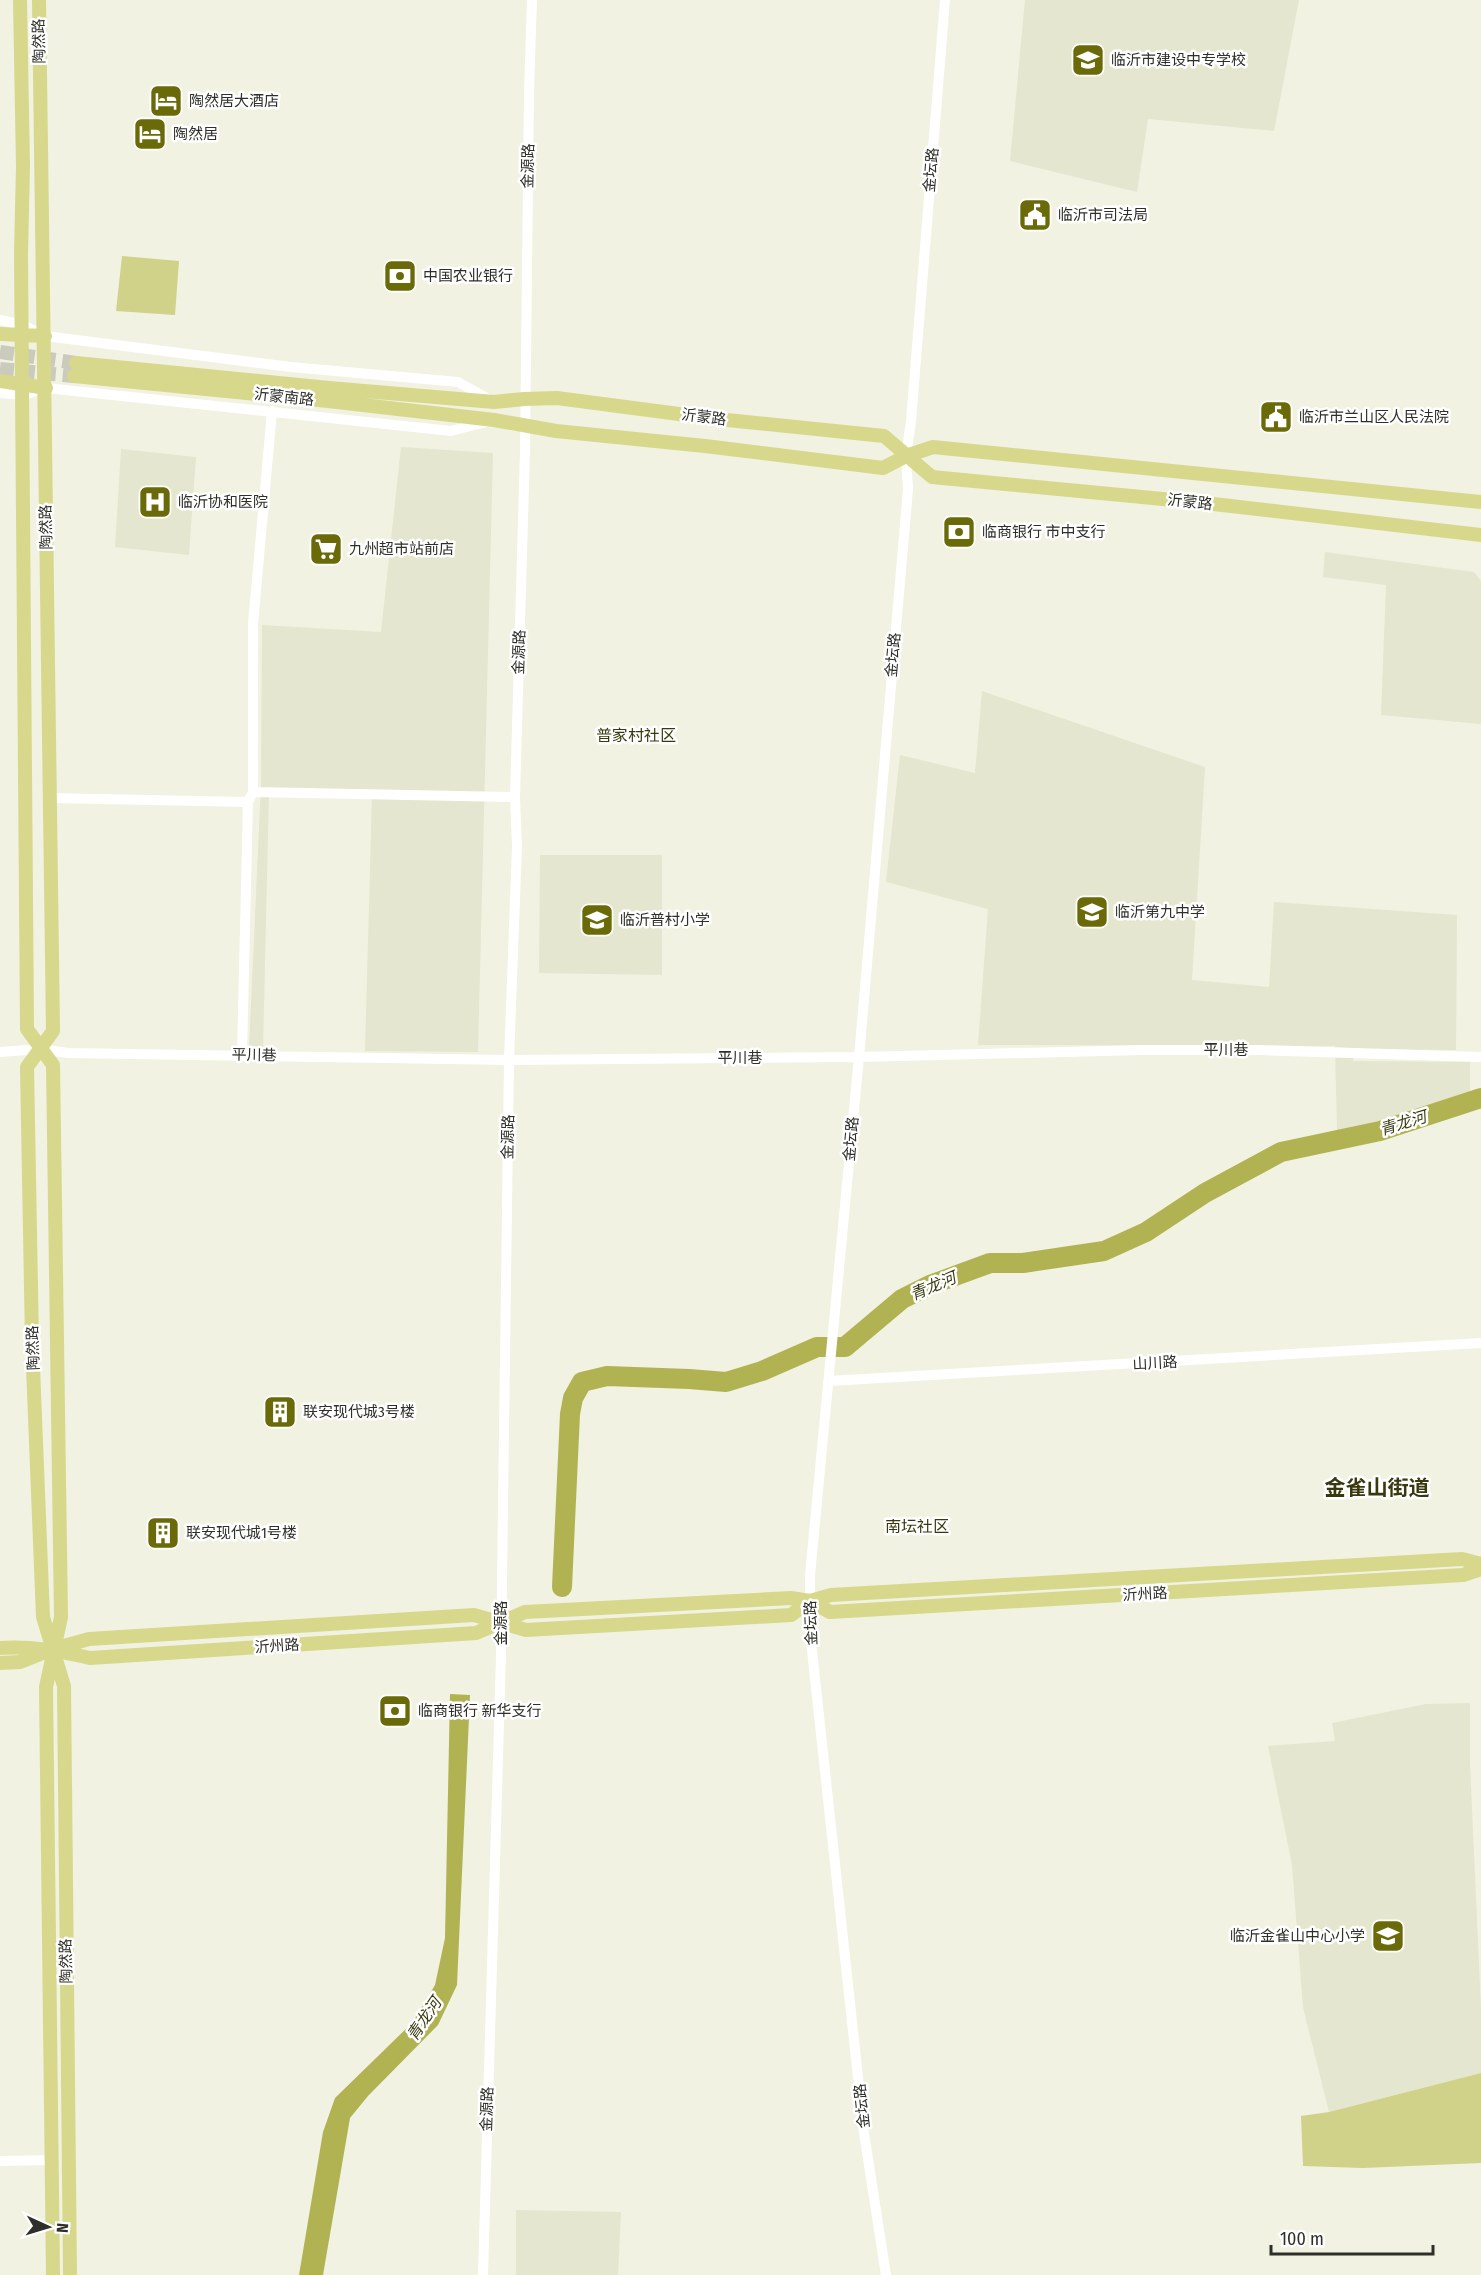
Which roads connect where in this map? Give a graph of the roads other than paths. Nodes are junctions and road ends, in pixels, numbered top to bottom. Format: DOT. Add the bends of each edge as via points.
graph roads {
  1 [pos="20,0"];
  2 [pos="39,0"];
  3 [pos="532,0"];
  4 [pos="945,0"];
  5 [pos="0,320"];
  6 [pos="23,331"];
  7 [pos="0,334"];
  8 [pos="45,336"];
  9 [pos="0,381"];
  10 [pos="46,388"];
  11 [pos="24,389"];
  12 [pos="0,393"];
  13 [pos="524,399"];
  14 [pos="494,402"];
  15 [pos="272,411"];
  16 [pos="494,420"];
  17 [pos="525,425"];
  18 [pos="906,456"];
  19 [pos="1481,502"];
  20 [pos="1481,535"];
  21 [pos="250,797"];
  22 [pos="515,797"];
  23 [pos="50,798"];
  24 [pos="40,1049"];
  25 [pos="0,1052"];
  26 [pos="242,1054"];
  27 [pos="859,1057"];
  28 [pos="1481,1058"];
  29 [pos="509,1060"];
  30 [pos="1481,1343"];
  31 [pos="829,1381"];
  32 [pos="1481,1564"];
  33 [pos="1481,1569"];
  34 [pos="810,1601"];
  35 [pos="500,1622"];
  36 [pos="0,1648"];
  37 [pos="53,1649"];
  38 [pos="0,1663"];
  39 [pos="50,2070"];
  40 [pos="68,2121"];
  41 [pos="51,2160"];
  42 [pos="0,2161"];
  43 [pos="51,2199"];
  44 [pos="69,2237"];
  45 [pos="52,2275"];
  46 [pos="70,2275"];
  47 [pos="483,2275"];
  48 [pos="886,2275"];
  1 -- 6 [label="main road, 陶然路"];
  2 -- 8 [label="main road, 陶然路"];
  3 -- 13 [label="street, 金源路"];
  4 -- 18 [label="street, 金坛路"];
  5 -- 6 [label="street"];
  6 -- 7 [label="main road"];
  6 -- 8 [label="main road"];
  6 -- 11 [label="main road, 陶然路"];
  8 -- 10 [label="main road, 陶然路"];
  8 -- 14 [label="street" via="291,367 459,381"];
  9 -- 11 [label="main road"];
  10 -- 11 [label="main road"];
  10 -- 15 [label="street"];
  10 -- 23 [label="main road, 陶然路"];
  11 -- 12 [label="street"];
  11 -- 24 [label="main road, 陶然路" via="27,1029"];
  13 -- 14 [label="main road, 沂蒙路"];
  13 -- 17 [label="street, 金源路"];
  13 -- 18 [label="main road, 沂蒙路" via="557,399 884,436"];
  14 -- 16 [label="main road, 沂蒙南路" via="75,370"];
  15 -- 16 [label="street" via="451,431"];
  15 -- 21 [label="street" via="253,624"];
  16 -- 17 [label="main road, 沂蒙路"];
  17 -- 18 [label="main road, 沂蒙路" via="883,468"];
  17 -- 22 [label="street, 金源路"];
  18 -- 19 [label="main road, 沂蒙路" via="933,447"];
  18 -- 20 [label="main road, 沂蒙路" via="932,477"];
  18 -- 27 [label="street, 金坛路" via="908,489"];
  21 -- 22 [label="street"];
  21 -- 23 [label="street"];
  21 -- 26 [label="street"];
  22 -- 29 [label="street, 金源路" via="517,846"];
  23 -- 24 [label="main road, 陶然路" via="53,1031"];
  24 -- 25 [label="street, 平川巷"];
  24 -- 26 [label="street, 平川巷" via="68,1053"];
  24 -- 37 [label="main road, 陶然路" via="53,1065 61,1617"];
  24 -- 37 [label="main road, 陶然路" via="27,1067 32,1318 43,1617"];
  26 -- 29 [label="street, 平川巷"];
  27 -- 28 [label="street, 平川巷" via="1258,1050"];
  27 -- 29 [label="street, 平川巷"];
  27 -- 31 [label="street, 金坛路"];
  29 -- 35 [label="street, 金源路"];
  30 -- 31 [label="street, 山川路"];
  31 -- 34 [label="street, 金坛路"];
  32 -- 34 [label="main road, 沂州路" via="1462,1559 831,1595"];
  33 -- 34 [label="main road, 沂州路" via="1463,1575 830,1612"];
  34 -- 35 [label="main road, 沂州路" via="791,1598 525,1612"];
  34 -- 48 [label="street, 金坛路" via="811,1644 864,2133"];
  35 -- 37 [label="main road, 沂州路" via="476,1633 90,1658"];
  35 -- 47 [label="street, 金源路"];
  36 -- 37 [label="main road, 沂州路"];
  37 -- 38 [label="main road" via="20,1662"];
  37 -- 39 [label="main road, 陶然路" via="46,1687"];
  37 -- 40 [label="main road, 陶然路" via="64,1686"];
  39 -- 40 [label="main road" via="59,2136"];
  39 -- 41 [label="main road, 陶然路"];
  40 -- 44 [label="main road, 陶然路"];
  41 -- 42 [label="street"];
  41 -- 43 [label="main road, 陶然路"];
  43 -- 44 [label="main road" via="62,2185"];
  43 -- 45 [label="main road, 陶然路"];
  44 -- 46 [label="main road, 陶然路"];
}
